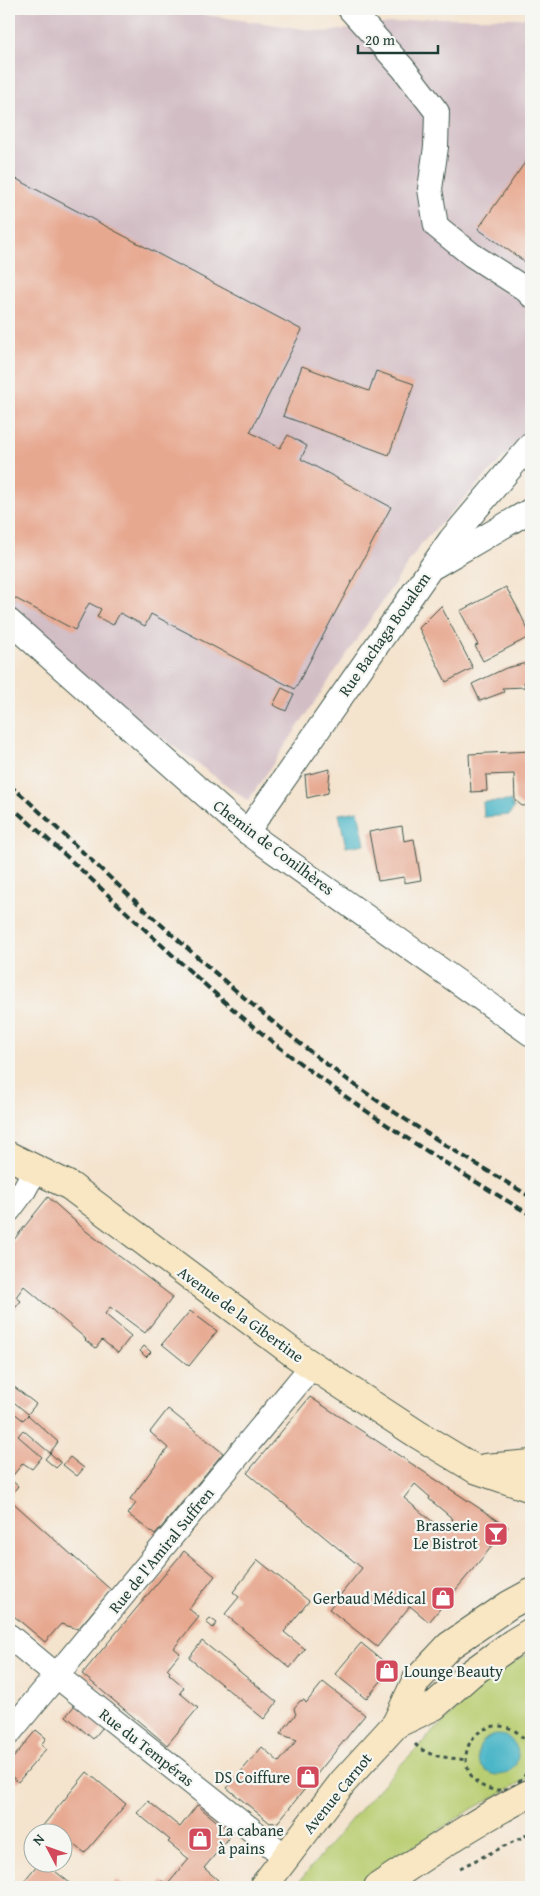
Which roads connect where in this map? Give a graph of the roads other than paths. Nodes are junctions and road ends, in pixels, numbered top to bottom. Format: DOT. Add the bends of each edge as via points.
graph roads {
  1 [pos="350,9"];
  2 [pos="531,295"];
  3 [pos="531,444"];
  4 [pos="531,510"];
  5 [pos="429,570"];
  6 [pos="9,621"];
  7 [pos="247,832"];
  8 [pos="531,1034"];
  9 [pos="9,1156"];
  10 [pos="36,1168"];
  11 [pos="9,1210"];
  12 [pos="312,1366"];
  13 [pos="531,1464"];
  14 [pos="475,1469"];
  15 [pos="531,1488"];
  16 [pos="531,1593"];
  17 [pos="531,1632"];
  18 [pos="9,1636"];
  19 [pos="57,1676"];
  20 [pos="396,1724"];
  21 [pos="9,1733"];
  22 [pos="531,1793"];
  23 [pos="287,1858"];
  24 [pos="263,1887"];
  25 [pos="378,1887"];
  1 -- 2 [label="street" via="437,112 430,188 436,226"];
  3 -- 5 [label="street, Rue Bachaga Boualem" via="450,539"];
  4 -- 5 [label="street"];
  5 -- 7 [label="street, Rue Bachaga Boualem"];
  6 -- 7 [label="street, Chemin de Conilhères"];
  7 -- 8 [label="street, Chemin de Conilhères"];
  9 -- 10 [label="main road, Avenue de la Gibertine"];
  10 -- 11 [label="street"];
  10 -- 12 [label="main road, Avenue de la Gibertine" via="70,1186"];
  12 -- 14 [label="main road, Avenue de la Gibertine"];
  12 -- 19 [label="street, Rue de l'Amiral Suffren"];
  13 -- 14 [label="main road"];
  14 -- 15 [label="main road, Avenue de la Gibertine"];
  16 -- 20 [label="main road, Avenue Carnot" via="449,1646 416,1681"];
  17 -- 20 [label="main road, Avenue Carnot" via="470,1674 434,1706"];
  18 -- 19 [label="street, Rue du Tempéras"];
  19 -- 21 [label="street, Rue de l'Amiral Suffren"];
  19 -- 23 [label="street, Rue du Tempéras"];
  20 -- 23 [label="main road, Avenue Carnot" via="343,1782"];
  22 -- 25 [label="main road" via="445,1842"];
  23 -- 24 [label="main road, Avenue Carnot"];
}
